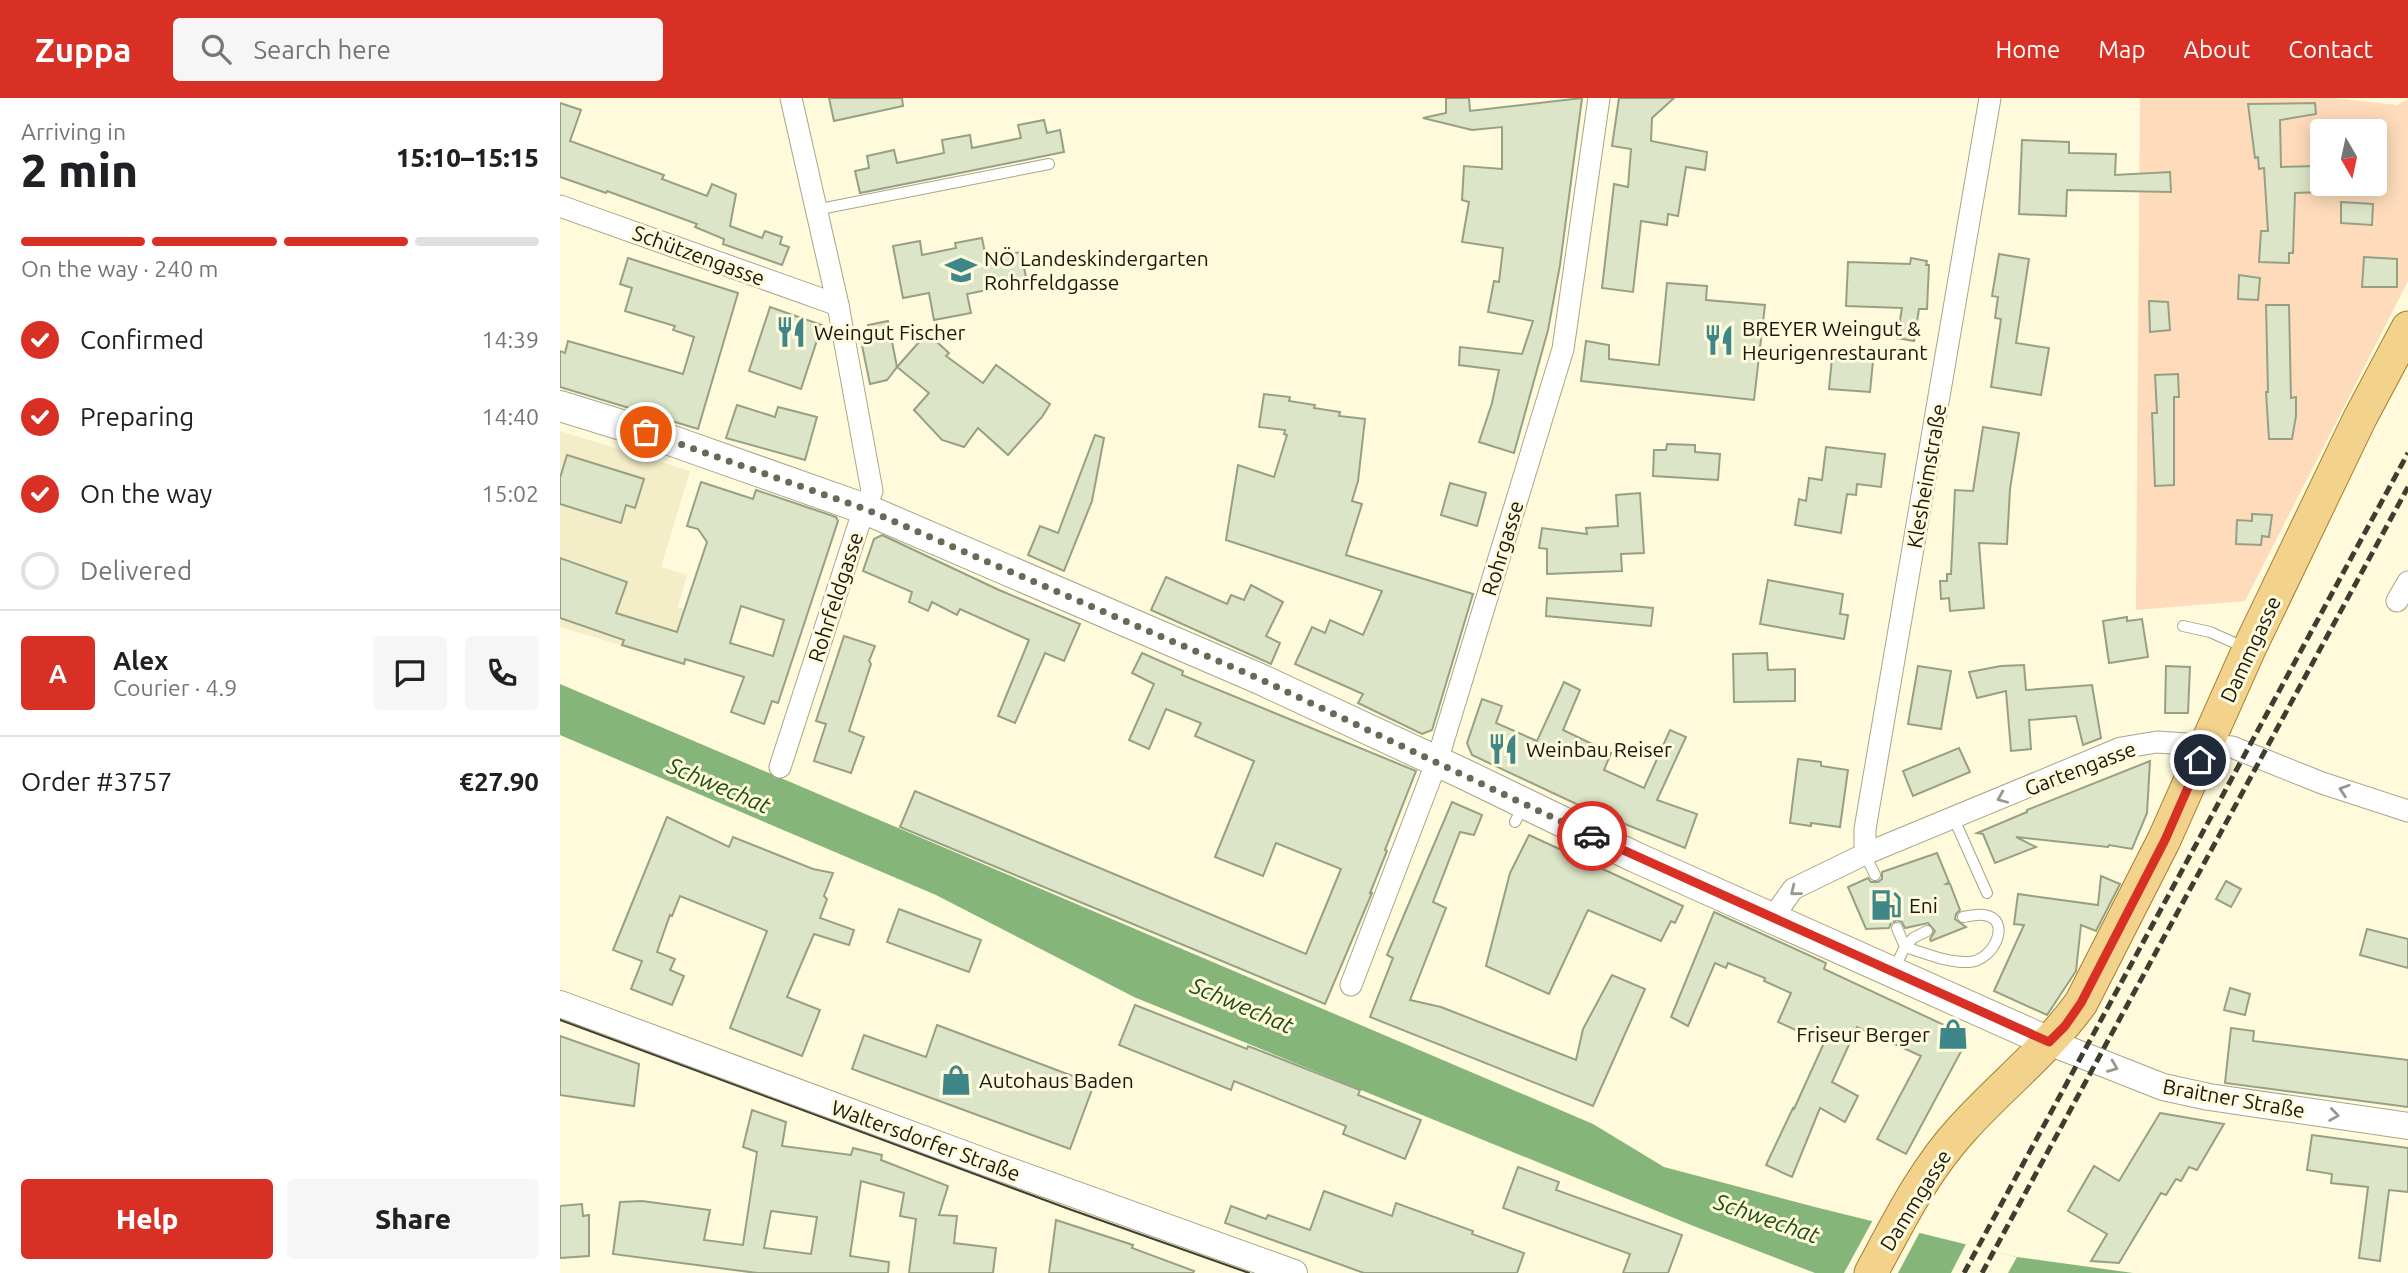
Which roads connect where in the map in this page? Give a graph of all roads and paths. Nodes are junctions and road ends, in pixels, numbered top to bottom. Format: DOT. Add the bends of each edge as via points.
graph roads {
  1 [pos="792,98"];
  2 [pos="1600,98"];
  3 [pos="1990,98"];
  4 [pos="1049,164"];
  5 [pos="560,206"];
  6 [pos="815,210"];
  7 [pos="838,305"];
  8 [pos="2408,328"];
  9 [pos="560,406"];
  10 [pos="865,509"];
  11 [pos="2408,582"];
  12 [pos="2396,601"];
  13 [pos="2183,626"];
  14 [pos="2249,649"];
  15 [pos="2207,744"];
  16 [pos="1437,761"];
  17 [pos="780,766"];
  18 [pos="2408,811"];
  19 [pos="1954,819"];
  20 [pos="1865,855"];
  21 [pos="1875,875"];
  22 [pos="1987,892"];
  23 [pos="1773,917"];
  24 [pos="1963,917"];
  25 [pos="1897,928"];
  26 [pos="1927,931"];
  27 [pos="1899,959"];
  28 [pos="1351,985"];
  29 [pos="560,1003"];
  30 [pos="2049,1042"];
  31 [pos="2408,1126"];
  32 [pos="1294,1273"];
  33 [pos="1871,1273"];
  1 -- 6 [label="street, Rohrfeldgasse"];
  2 -- 16 [label="street, Rohrgasse" via="1563,349"];
  3 -- 20 [label="street, Klesheimstraße"];
  4 -- 6 [label="lane"];
  5 -- 7 [label="street, Schützengasse"];
  6 -- 7 [label="street, Rohrfeldgasse"];
  7 -- 10 [label="street, Rohrfeldgasse" via="872,491"];
  8 -- 14 [label="main road, Dammgasse"];
  9 -- 10 [label="main road, Braitner Straße"];
  10 -- 16 [label="main road, Braitner Straße" via="1260,679"];
  10 -- 17 [label="street, Rohrfeldgasse"];
  11 -- 12 [label="street"];
  13 -- 14 [label="lane"];
  14 -- 15 [label="main road, Dammgasse"];
  18 -- 15 [label="street, Gartengasse, one-way" via="2232,747"];
  15 -- 19 [label="street, Gartengasse, one-way" via="2157,741 2121,748"];
  15 -- 30 [label="main road, Dammgasse" via="2165,840 2087,992"];
  16 -- 23 [label="main road, Braitner Straße" via="1519,813"];
  16 -- 28 [label="street, Rohrgasse"];
  19 -- 20 [label="street, Gartengasse"];
  19 -- 22 [label="lane"];
  20 -- 21 [label="lane"];
  20 -- 23 [label="street, Gartengasse, one-way" via="1793,889"];
  23 -- 27 [label="main road, Braitner Straße"];
  24 -- 27 [label="lane" via="1982,914 1997,924 1995,947 1983,958 1971,962"];
  25 -- 27 [label="lane"];
  26 -- 27 [label="lane" via="1913,938"];
  27 -- 30 [label="main road, Braitner Straße"];
  29 -- 32 [label="street, Waltersdorfer Straße"];
  30 -- 31 [label="street, Braitner Straße, one-way" via="2174,1089"];
  30 -- 33 [label="main road, Dammgasse" via="1962,1128 1929,1169"];
}
